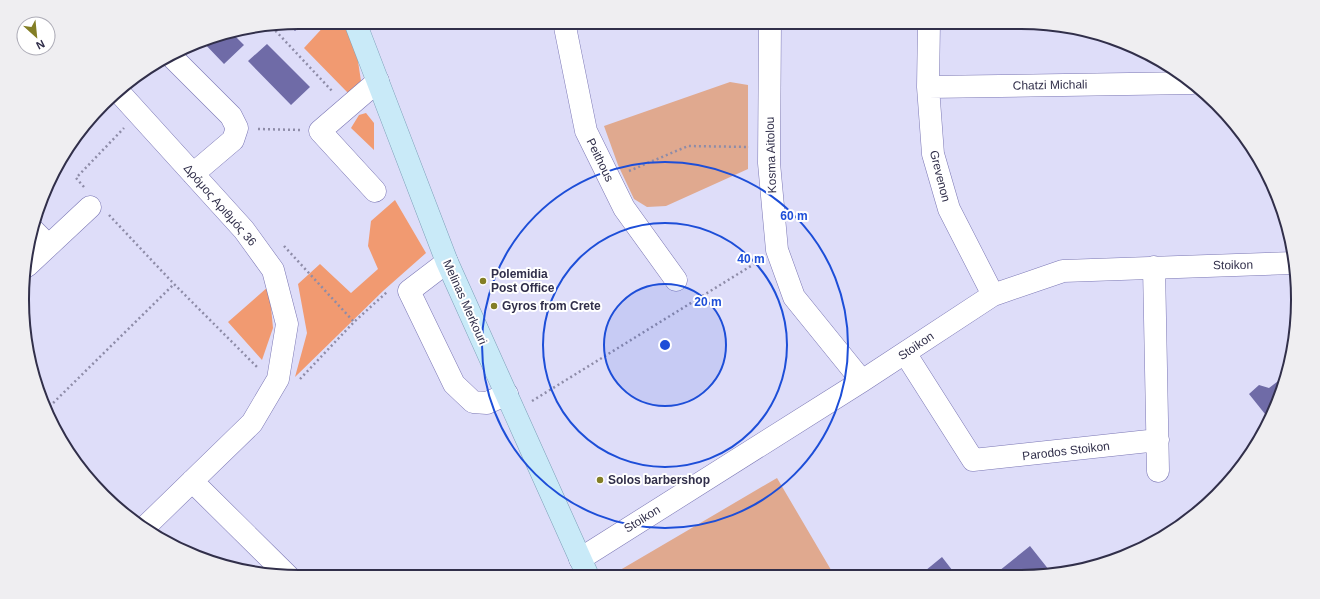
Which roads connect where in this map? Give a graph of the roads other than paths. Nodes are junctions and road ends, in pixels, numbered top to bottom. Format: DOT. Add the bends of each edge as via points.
graph roads {
  1 [pos="358,29"];
  2 [pos="565,29"];
  3 [pos="770,29"];
  4 [pos="928,29"];
  5 [pos="175,60"];
  6 [pos="1175,78"];
  7 [pos="378,81"];
  8 [pos="928,87"];
  9 [pos="122,95"];
  10 [pos="193,174"];
  11 [pos="375,191"];
  12 [pos="92,204"];
  13 [pos="37,234"];
  14 [pos="48,245"];
  15 [pos="31,262"];
  16 [pos="447,262"];
  17 [pos="1289,263"];
  18 [pos="1154,267"];
  19 [pos="676,280"];
  20 [pos="993,295"];
  21 [pos="905,353"];
  22 [pos="862,381"];
  23 [pos="511,403"];
  24 [pos="1158,440"];
  25 [pos="1158,471"];
  26 [pos="192,481"];
  27 [pos="148,524"];
  28 [pos="584,567"];
  29 [pos="281,569"];
  1 -- 7 [label="main road, Melinas Merkouri"];
  2 -- 19 [label="street, Peithous" via="586,130 624,208"];
  3 -- 22 [label="street, Kosma Aitolou" via="769,147 777,250 794,297"];
  4 -- 8 [label="street, Grevenon"];
  5 -- 10 [label="street" via="231,116 237,128 233,140"];
  6 -- 8 [label="street, Chatzi Michali"];
  7 -- 11 [label="street" via="320,131"];
  7 -- 16 [label="main road, Melinas Merkouri"];
  8 -- 20 [label="street, Grevenon" via="933,154 949,209"];
  9 -- 10 [label="street, Δρόμος Αριθμός 36"];
  10 -- 26 [label="street, Δρόμος Αριθμός 36" via="244,230 273,270 287,324 278,379 252,423"];
  12 -- 14 [label="street"];
  13 -- 14 [label="street"];
  14 -- 15 [label="street"];
  16 -- 23 [label="main road, Melinas Merkouri"];
  16 -- 23 [label="street" via="410,291 454,384 473,402"];
  17 -- 18 [label="street, Stoikon"];
  18 -- 20 [label="street, Stoikon" via="1063,271"];
  18 -- 24 [label="street"];
  20 -- 21 [label="street, Stoikon"];
  21 -- 22 [label="street, Stoikon"];
  21 -- 24 [label="street, Parodos Stoikon" via="973,460"];
  22 -- 28 [label="street, Stoikon"];
  23 -- 28 [label="main road, Melinas Merkouri"];
  24 -- 25 [label="street"];
  26 -- 27 [label="street, Δρόμος Αριθμός 36"];
  26 -- 29 [label="street"];
}
